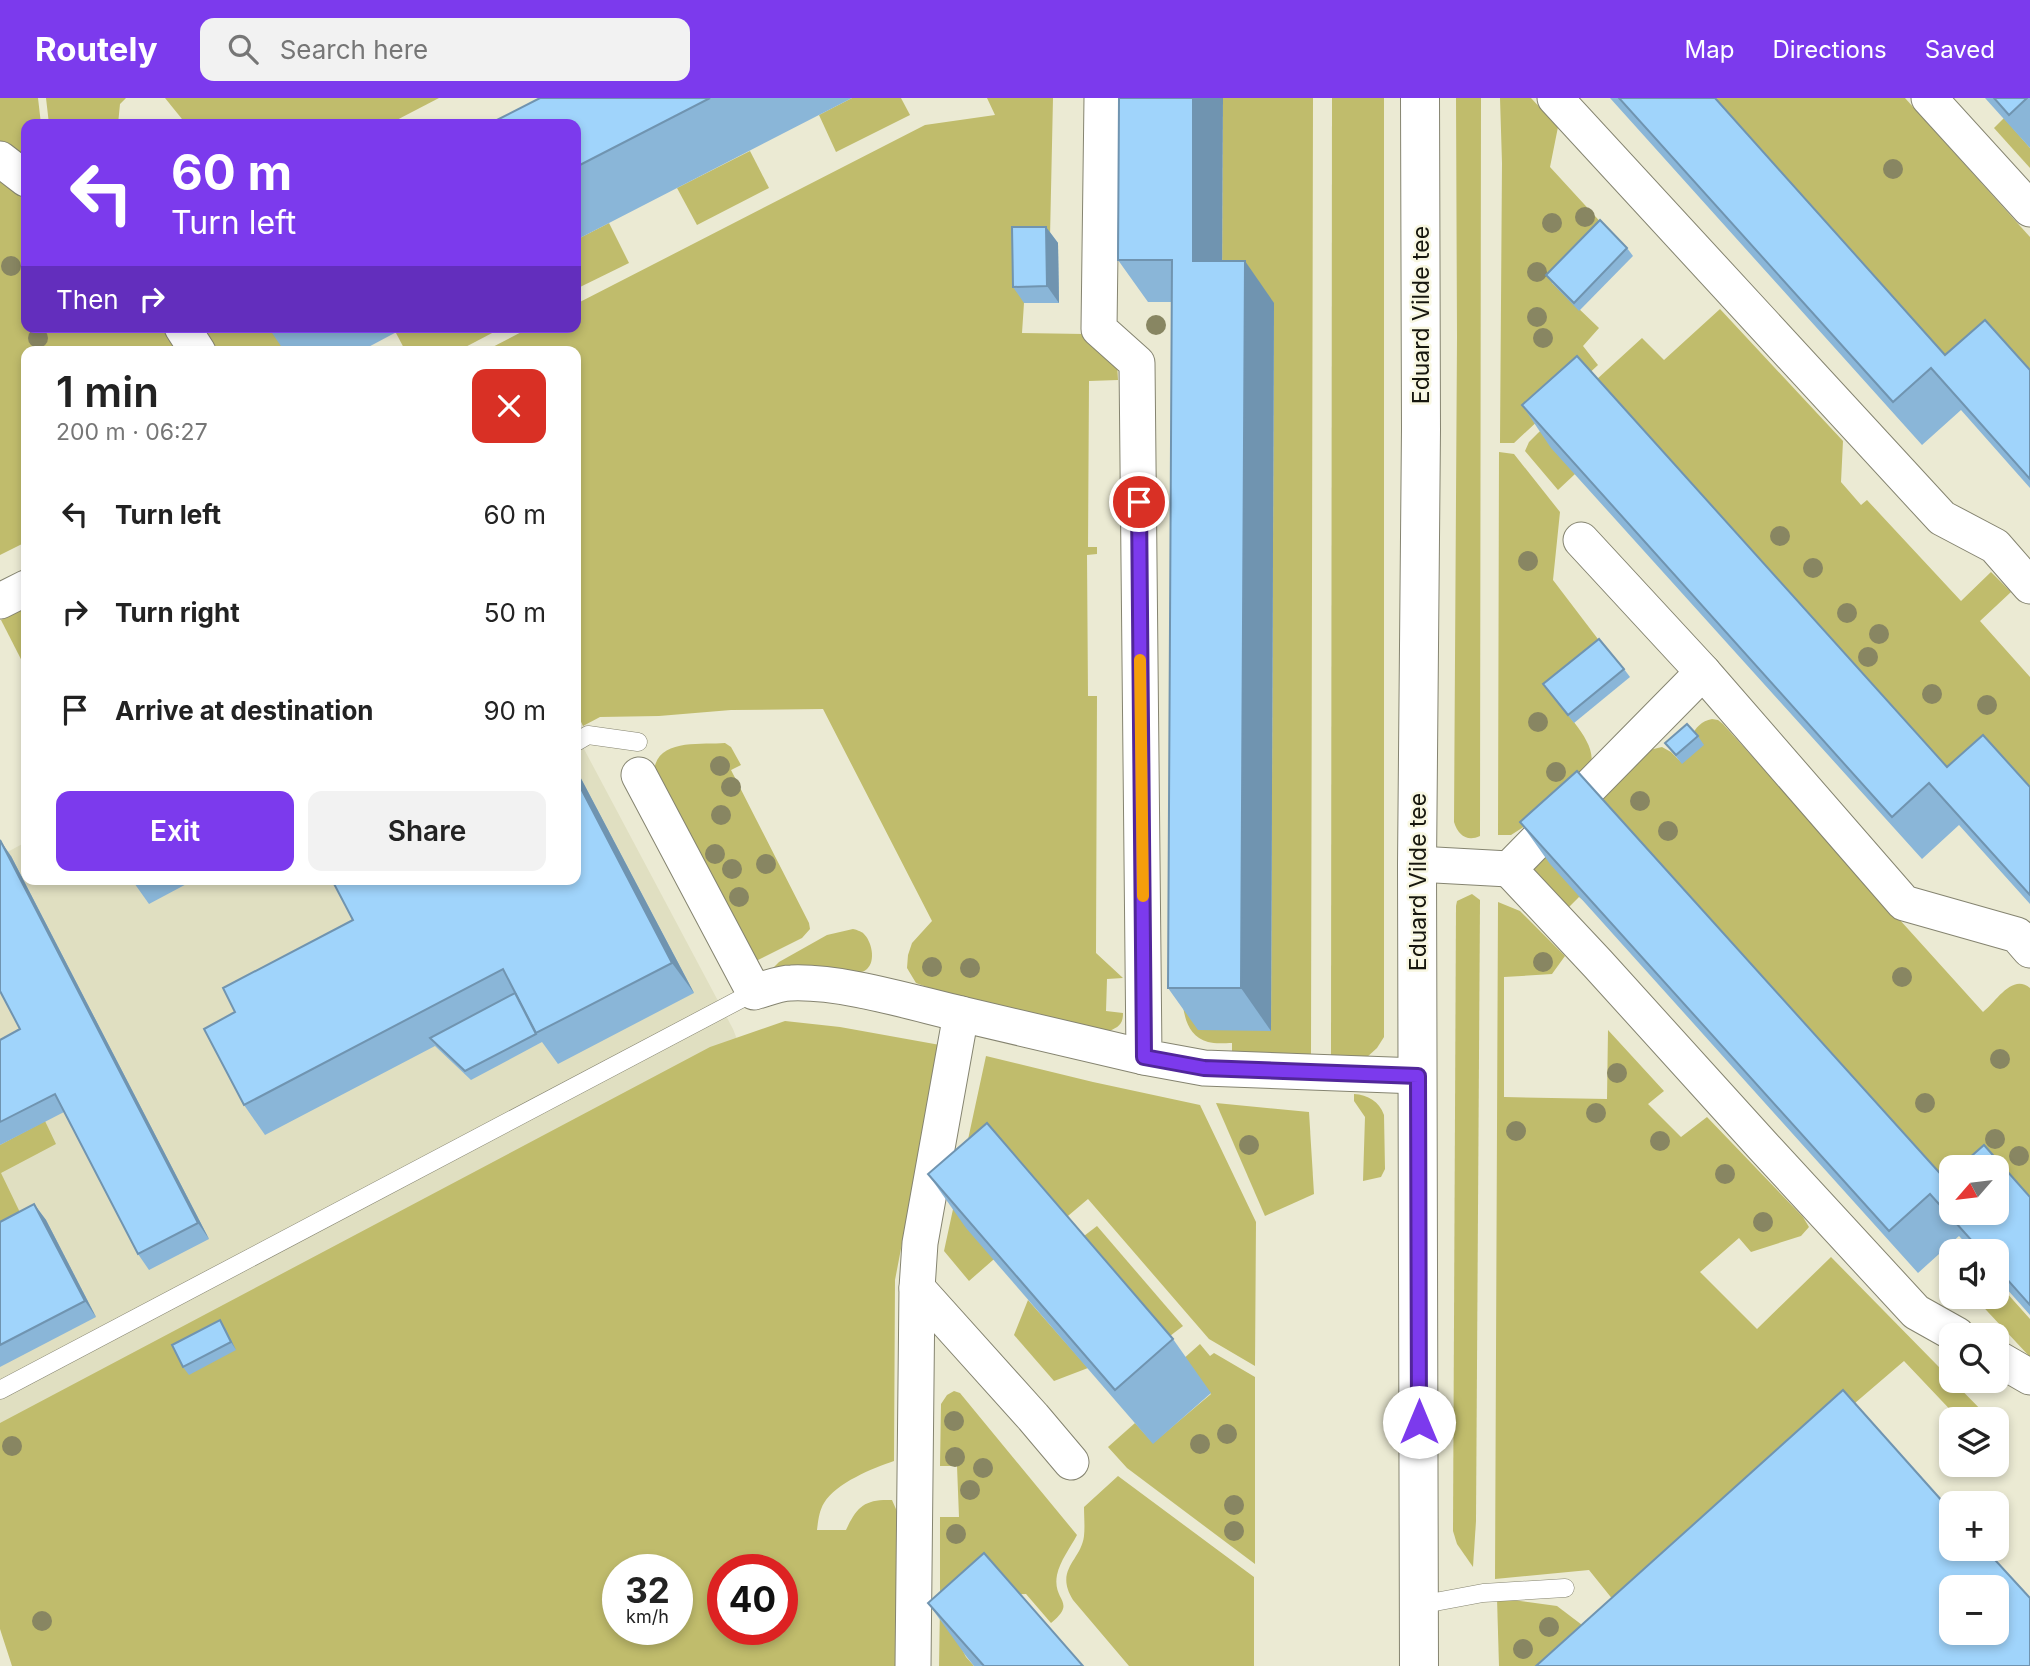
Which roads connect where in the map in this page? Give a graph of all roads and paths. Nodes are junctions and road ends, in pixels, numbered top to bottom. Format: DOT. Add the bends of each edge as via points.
graph roads {
  1 [pos="1102,98"];
  2 [pos="1420,98"];
  3 [pos="1555,98"];
  4 [pos="1929,98"];
  5 [pos="0,159"];
  6 [pos="21,175"];
  7 [pos="2030,208"];
  8 [pos="1581,540"];
  9 [pos="2030,586"];
  10 [pos="21,590"];
  11 [pos="0,601"];
  12 [pos="1703,672"];
  13 [pos="581,739"];
  14 [pos="638,758"];
  15 [pos="1417,864"];
  16 [pos="1508,869"];
  17 [pos="2030,950"];
  18 [pos="754,992"];
  19 [pos="961,1014"];
  20 [pos="1144,1057"];
  21 [pos="1418,1076"];
  22 [pos="918,1288"];
  23 [pos="1939,1325"];
  24 [pos="2009,1365"];
  25 [pos="2030,1377"];
  26 [pos="0,1390"];
  27 [pos="1071,1462"];
  28 [pos="1565,1588"];
  29 [pos="1419,1605"];
  30 [pos="913,1666"];
  31 [pos="1419,1666"];
  1 -- 20 [label="street" via="1099,329 1137,363"];
  2 -- 15 [label="street, Eduard Vilde tee"];
  3 -- 9 [label="street" via="1942,518 1994,546"];
  4 -- 7 [label="street"];
  5 -- 6 [label="street"];
  8 -- 12 [label="street"];
  10 -- 11 [label="street"];
  12 -- 16 [label="street"];
  12 -- 17 [label="street" via="1904,903 2017,935"];
  13 -- 14 [label="lane" via="588,735"];
  14 -- 18 [label="street"];
  15 -- 16 [label="street"];
  15 -- 21 [label="street, Eduard Vilde tee"];
  16 -- 23 [label="street" via="1916,1312"];
  18 -- 19 [label="street" via="789,982 832,986"];
  18 -- 26 [label="lane"];
  19 -- 20 [label="street"];
  19 -- 22 [label="street" via="920,1243"];
  20 -- 21 [label="street" via="1204,1068"];
  21 -- 29 [label="street, Eduard Vilde tee"];
  22 -- 27 [label="street"];
  22 -- 30 [label="street"];
  24 -- 25 [label="street"];
  28 -- 29 [label="lane" via="1483,1593"];
  29 -- 31 [label="street, Eduard Vilde tee"];
}
